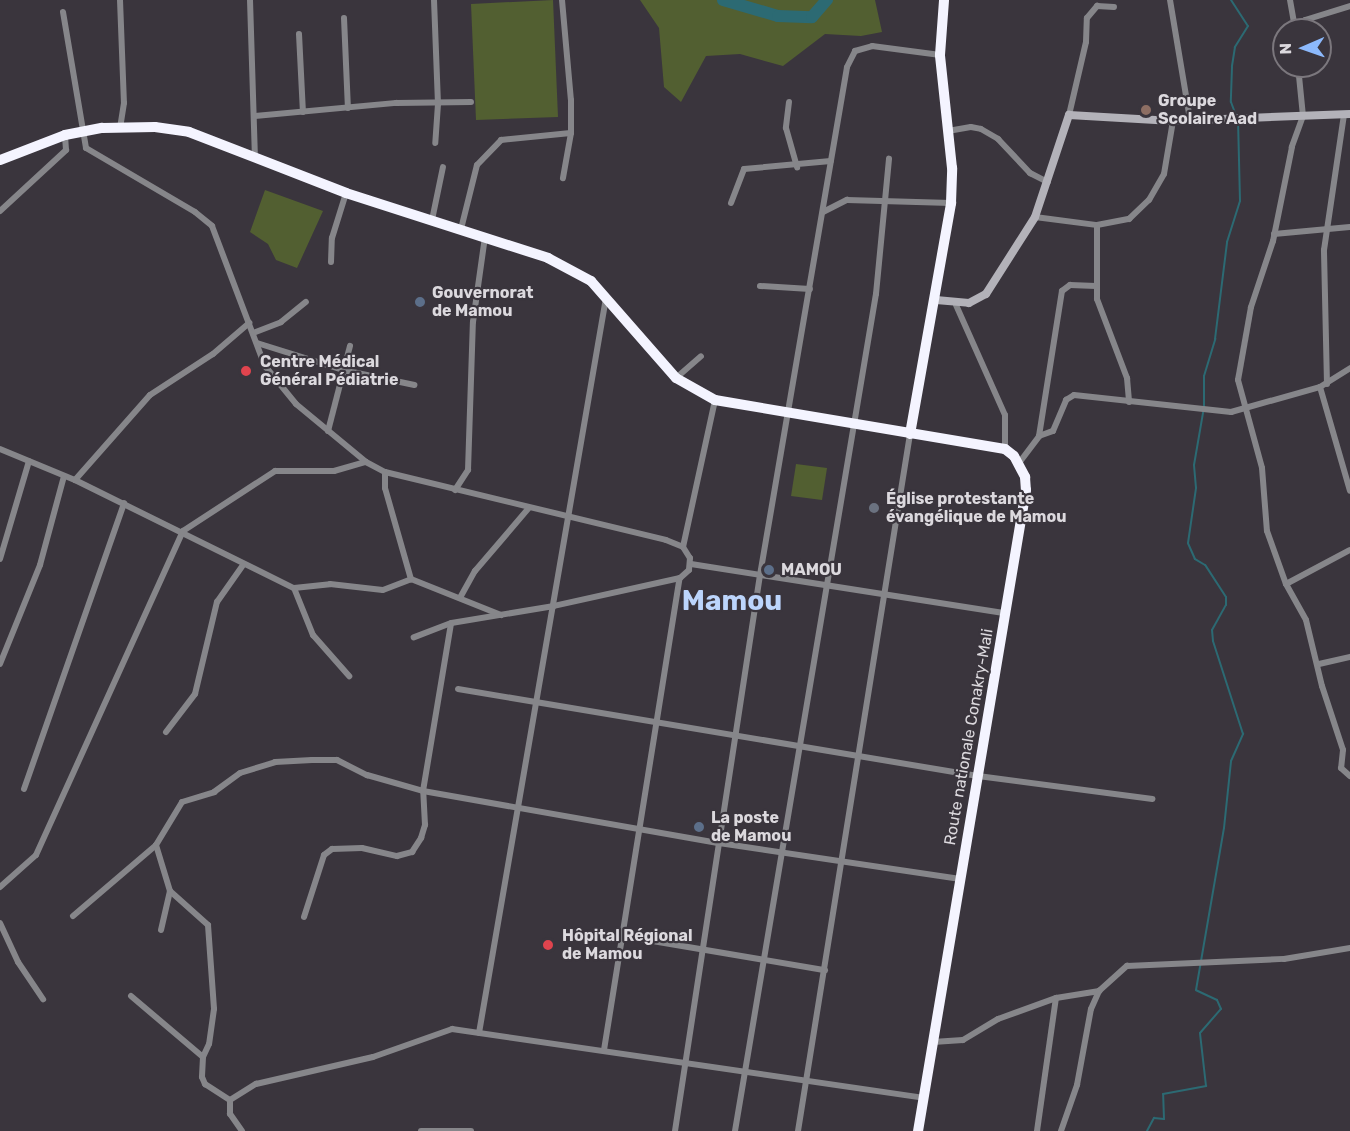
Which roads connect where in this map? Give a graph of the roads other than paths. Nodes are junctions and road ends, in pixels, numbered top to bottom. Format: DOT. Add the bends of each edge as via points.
graph roads {
  1 [pos="120,0"];
  2 [pos="250,0"];
  3 [pos="434,0"];
  4 [pos="562,0"];
  5 [pos="944,0"];
  6 [pos="1170,0"];
  7 [pos="1290,0"];
  8 [pos="1096,3"];
  9 [pos="1350,6"];
  10 [pos="1114,7"];
  11 [pos="63,12"];
  12 [pos="344,18"];
  13 [pos="1293,18"];
  14 [pos="1311,18"];
  15 [pos="299,34"];
  16 [pos="940,55"];
  17 [pos="1299,78"];
  18 [pos="471,102"];
  19 [pos="789,102"];
  20 [pos="438,104"];
  21 [pos="348,108"];
  22 [pos="303,112"];
  23 [pos="1069,115"];
  24 [pos="1347,115"];
  25 [pos="255,116"];
  26 [pos="1303,116"];
  27 [pos="1194,120"];
  28 [pos="1173,121"];
  29 [pos="120,127"];
  30 [pos="84,131"];
  31 [pos="948,131"];
  32 [pos="572,133"];
  33 [pos="65,135"];
  34 [pos="435,143"];
  35 [pos="255,155"];
  36 [pos="890,159"];
  37 [pos="0,160"];
  38 [pos="831,161"];
  39 [pos="443,167"];
  40 [pos="797,167"];
  41 [pos="563,178"];
  42 [pos="1048,182"];
  43 [pos="346,193"];
  44 [pos="888,200"];
  45 [pos="731,203"];
  46 [pos="951,203"];
  47 [pos="0,211"];
  48 [pos="823,212"];
  49 [pos="1035,217"];
  50 [pos="432,219"];
  51 [pos="1097,225"];
  52 [pos="1350,227"];
  53 [pos="461,229"];
  54 [pos="1325,230"];
  55 [pos="1275,234"];
  56 [pos="485,237"];
  57 [pos="331,262"];
  58 [pos="1096,285"];
  59 [pos="760,286"];
  60 [pos="810,289"];
  61 [pos="607,297"];
  62 [pos="936,300"];
  63 [pos="306,302"];
  64 [pos="956,305"];
  65 [pos="249,323"];
  66 [pos="253,333"];
  67 [pos="256,343"];
  68 [pos="350,346"];
  69 [pos="702,356"];
  70 [pos="1350,368"];
  71 [pos="343,370"];
  72 [pos="676,378"];
  73 [pos="414,385"];
  74 [pos="1324,385"];
  75 [pos="715,400"];
  76 [pos="1129,402"];
  77 [pos="1249,409"];
  78 [pos="790,412"];
  79 [pos="852,423"];
  80 [pos="327,431"];
  81 [pos="910,434"];
  82 [pos="1040,436"];
  83 [pos="0,449"];
  84 [pos="1005,449"];
  85 [pos="29,461"];
  86 [pos="366,462"];
  87 [pos="1019,464"];
  88 [pos="385,472"];
  89 [pos="64,476"];
  90 [pos="75,480"];
  91 [pos="455,490"];
  92 [pos="1350,491"];
  93 [pos="124,503"];
  94 [pos="528,509"];
  95 [pos="568,517"];
  96 [pos="183,531"];
  97 [pos="683,547"];
  98 [pos="1350,550"];
  99 [pos="0,559"];
  100 [pos="691,564"];
  101 [pos="243,565"];
  102 [pos="760,575"];
  103 [pos="680,578"];
  104 [pos="411,579"];
  105 [pos="1286,584"];
  106 [pos="825,585"];
  107 [pos="294,588"];
  108 [pos="885,594"];
  109 [pos="461,596"];
  110 [pos="554,606"];
  111 [pos="1005,613"];
  112 [pos="501,615"];
  113 [pos="451,623"];
  114 [pos="414,637"];
  115 [pos="1350,657"];
  116 [pos="0,664"];
  117 [pos="1319,664"];
  118 [pos="349,676"];
  119 [pos="458,689"];
  120 [pos="538,702"];
  121 [pos="657,722"];
  122 [pos="166,732"];
  123 [pos="737,735"];
  124 [pos="798,744"];
  125 [pos="859,754"];
  126 [pos="978,776"];
  127 [pos="1350,776"];
  128 [pos="24,789"];
  129 [pos="423,792"];
  130 [pos="1152,799"];
  131 [pos="519,808"];
  132 [pos="640,828"];
  133 [pos="719,843"];
  134 [pos="156,845"];
  135 [pos="781,852"];
  136 [pos="842,861"];
  137 [pos="960,879"];
  138 [pos="0,887"];
  139 [pos="170,891"];
  140 [pos="73,916"];
  141 [pos="304,917"];
  142 [pos="0,922"];
  143 [pos="162,930"];
  144 [pos="623,936"];
  145 [pos="1350,948"];
  146 [pos="703,950"];
  147 [pos="764,960"];
  148 [pos="825,970"];
  149 [pos="1099,991"];
  150 [pos="131,996"];
  151 [pos="1056,998"];
  152 [pos="43,999"];
  153 [pos="479,1033"];
  154 [pos="933,1042"];
  155 [pos="604,1050"];
  156 [pos="203,1057"];
  157 [pos="687,1061"];
  158 [pos="746,1070"];
  159 [pos="807,1078"];
  160 [pos="924,1098"];
  161 [pos="231,1100"];
  162 [pos="242,1131"];
  163 [pos="421,1131"];
  164 [pos="471,1131"];
  165 [pos="675,1131"];
  166 [pos="735,1131"];
  167 [pos="798,1131"];
  168 [pos="918,1131"];
  169 [pos="1037,1131"];
  170 [pos="1060,1131"];
  1 -- 29 [label="street" via="124,103"];
  2 -- 25 [label="street"];
  3 -- 20 [label="street"];
  4 -- 32 [label="street"];
  5 -- 16 [label="highway"];
  6 -- 27 [label="street"];
  7 -- 13 [label="street"];
  8 -- 10 [label="street"];
  8 -- 23 [label="street" via="1087,18 1086,42"];
  9 -- 14 [label="street"];
  11 -- 30 [label="street"];
  12 -- 21 [label="street"];
  15 -- 22 [label="street"];
  16 -- 31 [label="highway"];
  16 -- 38 [label="street" via="872,46 855,51 847,67"];
  17 -- 26 [label="street"];
  18 -- 20 [label="street"];
  19 -- 40 [label="street" via="786,128"];
  20 -- 21 [label="street"];
  20 -- 34 [label="street"];
  21 -- 22 [label="street"];
  22 -- 25 [label="street"];
  23 -- 28 [label="street"];
  23 -- 42 [label="street"];
  24 -- 26 [label="street"];
  24 -- 54 [label="street"];
  25 -- 35 [label="street"];
  26 -- 27 [label="street"];
  26 -- 55 [label="street" via="1292,147"];
  27 -- 28 [label="street"];
  28 -- 51 [label="street" via="1164,174 1149,200 1129,219"];
  29 -- 30 [label="highway"];
  29 -- 35 [label="highway" via="189,132"];
  30 -- 33 [label="highway"];
  30 -- 65 [label="street" via="89,150 212,226"];
  31 -- 42 [label="street" via="981,129 998,139 1030,173"];
  31 -- 46 [label="highway"];
  32 -- 41 [label="street"];
  32 -- 53 [label="street" via="501,140 477,165"];
  33 -- 37 [label="highway"];
  33 -- 47 [label="street" via="66,150"];
  35 -- 43 [label="highway"];
  36 -- 44 [label="street"];
  38 -- 40 [label="street"];
  38 -- 48 [label="street"];
  39 -- 50 [label="street"];
  40 -- 45 [label="street" via="744,169"];
  42 -- 49 [label="street"];
  43 -- 50 [label="highway"];
  43 -- 57 [label="street" via="332,238"];
  44 -- 46 [label="street"];
  44 -- 48 [label="street" via="847,200"];
  44 -- 79 [label="street"];
  46 -- 62 [label="highway"];
  48 -- 60 [label="street"];
  49 -- 51 [label="street"];
  49 -- 64 [label="street" via="986,294 976,302"];
  50 -- 53 [label="highway"];
  51 -- 58 [label="street"];
  52 -- 54 [label="street"];
  53 -- 56 [label="highway"];
  54 -- 55 [label="street"];
  54 -- 74 [label="street"];
  55 -- 77 [label="street" via="1237,367"];
  56 -- 61 [label="highway" via="548,258 591,281"];
  56 -- 91 [label="street" via="474,322 468,470"];
  58 -- 76 [label="street" via="1102,317 1127,378"];
  58 -- 82 [label="street" via="1070,285 1062,291"];
  59 -- 60 [label="street"];
  60 -- 78 [label="street"];
  61 -- 72 [label="highway"];
  61 -- 95 [label="street"];
  62 -- 64 [label="street"];
  62 -- 81 [label="highway"];
  63 -- 66 [label="street" via="281,322"];
  64 -- 84 [label="street" via="1005,415"];
  65 -- 66 [label="street"];
  65 -- 90 [label="street" via="213,354 150,395"];
  66 -- 67 [label="street"];
  67 -- 71 [label="street"];
  67 -- 80 [label="street" via="272,378"];
  68 -- 71 [label="street"];
  69 -- 72 [label="street"];
  70 -- 74 [label="street"];
  71 -- 73 [label="street"];
  71 -- 80 [label="street"];
  72 -- 75 [label="highway"];
  74 -- 77 [label="street"];
  74 -- 92 [label="street"];
  75 -- 78 [label="highway"];
  75 -- 97 [label="street"];
  76 -- 77 [label="street" via="1218,411"];
  76 -- 82 [label="street" via="1074,395 1066,400 1053,430"];
  77 -- 105 [label="street" via="1255,452 1262,468 1267,531"];
  78 -- 79 [label="highway"];
  78 -- 102 [label="street"];
  79 -- 81 [label="highway"];
  79 -- 106 [label="street"];
  80 -- 86 [label="street"];
  81 -- 84 [label="highway"];
  81 -- 108 [label="street"];
  82 -- 87 [label="street"];
  83 -- 85 [label="street"];
  84 -- 87 [label="highway"];
  85 -- 89 [label="street"];
  85 -- 99 [label="street"];
  86 -- 88 [label="street"];
  86 -- 96 [label="street" via="334,471 275,471"];
  87 -- 111 [label="highway, Route nationale Conakry-Mali" via="1026,490"];
  88 -- 91 [label="street"];
  88 -- 104 [label="street" via="385,488"];
  89 -- 90 [label="street"];
  89 -- 116 [label="street" via="40,565"];
  90 -- 93 [label="street"];
  91 -- 94 [label="street"];
  93 -- 96 [label="street"];
  93 -- 128 [label="street"];
  94 -- 95 [label="street"];
  94 -- 109 [label="street" via="475,571"];
  95 -- 97 [label="street"];
  95 -- 110 [label="street"];
  96 -- 101 [label="street"];
  96 -- 138 [label="street" via="36,855"];
  97 -- 100 [label="street"];
  98 -- 105 [label="street"];
  100 -- 102 [label="street"];
  100 -- 103 [label="street"];
  101 -- 107 [label="street"];
  101 -- 122 [label="street" via="217,602 195,694"];
  102 -- 106 [label="street"];
  102 -- 123 [label="street"];
  103 -- 110 [label="street"];
  103 -- 121 [label="street"];
  104 -- 107 [label="street" via="383,590 330,584"];
  104 -- 109 [label="street"];
  105 -- 117 [label="street" via="1306,620"];
  106 -- 108 [label="street"];
  106 -- 124 [label="street"];
  107 -- 118 [label="street" via="313,635"];
  108 -- 111 [label="street"];
  108 -- 125 [label="street"];
  109 -- 112 [label="street"];
  110 -- 112 [label="street"];
  110 -- 120 [label="street"];
  111 -- 126 [label="highway, Route nationale Conakry-Mali"];
  112 -- 113 [label="street"];
  113 -- 114 [label="street"];
  113 -- 129 [label="street"];
  115 -- 117 [label="street"];
  117 -- 127 [label="street" via="1342,750 1341,768"];
  119 -- 120 [label="street"];
  120 -- 121 [label="street"];
  120 -- 131 [label="street"];
  121 -- 123 [label="street"];
  121 -- 132 [label="street"];
  123 -- 124 [label="street"];
  123 -- 133 [label="street"];
  124 -- 125 [label="street"];
  124 -- 135 [label="street"];
  125 -- 126 [label="street"];
  125 -- 136 [label="street"];
  126 -- 130 [label="street"];
  126 -- 137 [label="highway, Route nationale Conakry-Mali"];
  129 -- 131 [label="street"];
  129 -- 134 [label="street" via="367,775 337,760 275,762 240,773 224,787 182,802"];
  129 -- 141 [label="street" via="425,825 412,852 397,856 362,848 332,849 324,855"];
  131 -- 132 [label="street"];
  131 -- 153 [label="street"];
  132 -- 133 [label="street"];
  132 -- 144 [label="street"];
  133 -- 135 [label="street"];
  133 -- 146 [label="street"];
  134 -- 139 [label="street"];
  134 -- 140 [label="street"];
  135 -- 136 [label="street"];
  135 -- 147 [label="street"];
  136 -- 137 [label="street"];
  136 -- 148 [label="street"];
  137 -- 154 [label="highway, Route nationale Conakry-Mali"];
  139 -- 143 [label="street"];
  139 -- 156 [label="street" via="208,925 214,1009"];
  142 -- 152 [label="street" via="18,962"];
  144 -- 146 [label="street"];
  144 -- 155 [label="street"];
  145 -- 149 [label="street" via="1284,959 1126,966"];
  146 -- 147 [label="street"];
  146 -- 157 [label="street"];
  147 -- 148 [label="street"];
  147 -- 158 [label="street"];
  148 -- 159 [label="street"];
  149 -- 151 [label="street"];
  149 -- 170 [label="street" via="1091,1010 1072,1106"];
  150 -- 156 [label="street"];
  151 -- 154 [label="street" via="998,1019 963,1040"];
  151 -- 169 [label="street"];
  153 -- 155 [label="street"];
  153 -- 161 [label="street" via="452,1029 433,1033 373,1057 256,1084"];
  154 -- 160 [label="highway, Route nationale Conakry-Mali"];
  155 -- 157 [label="street"];
  156 -- 161 [label="street" via="205,1084"];
  157 -- 158 [label="street"];
  157 -- 165 [label="street"];
  158 -- 159 [label="street"];
  158 -- 166 [label="street"];
  159 -- 160 [label="street"];
  159 -- 167 [label="street"];
  160 -- 168 [label="highway, Route nationale Conakry-Mali"];
  161 -- 162 [label="street" via="230,1114"];
  163 -- 164 [label="street"];
}
